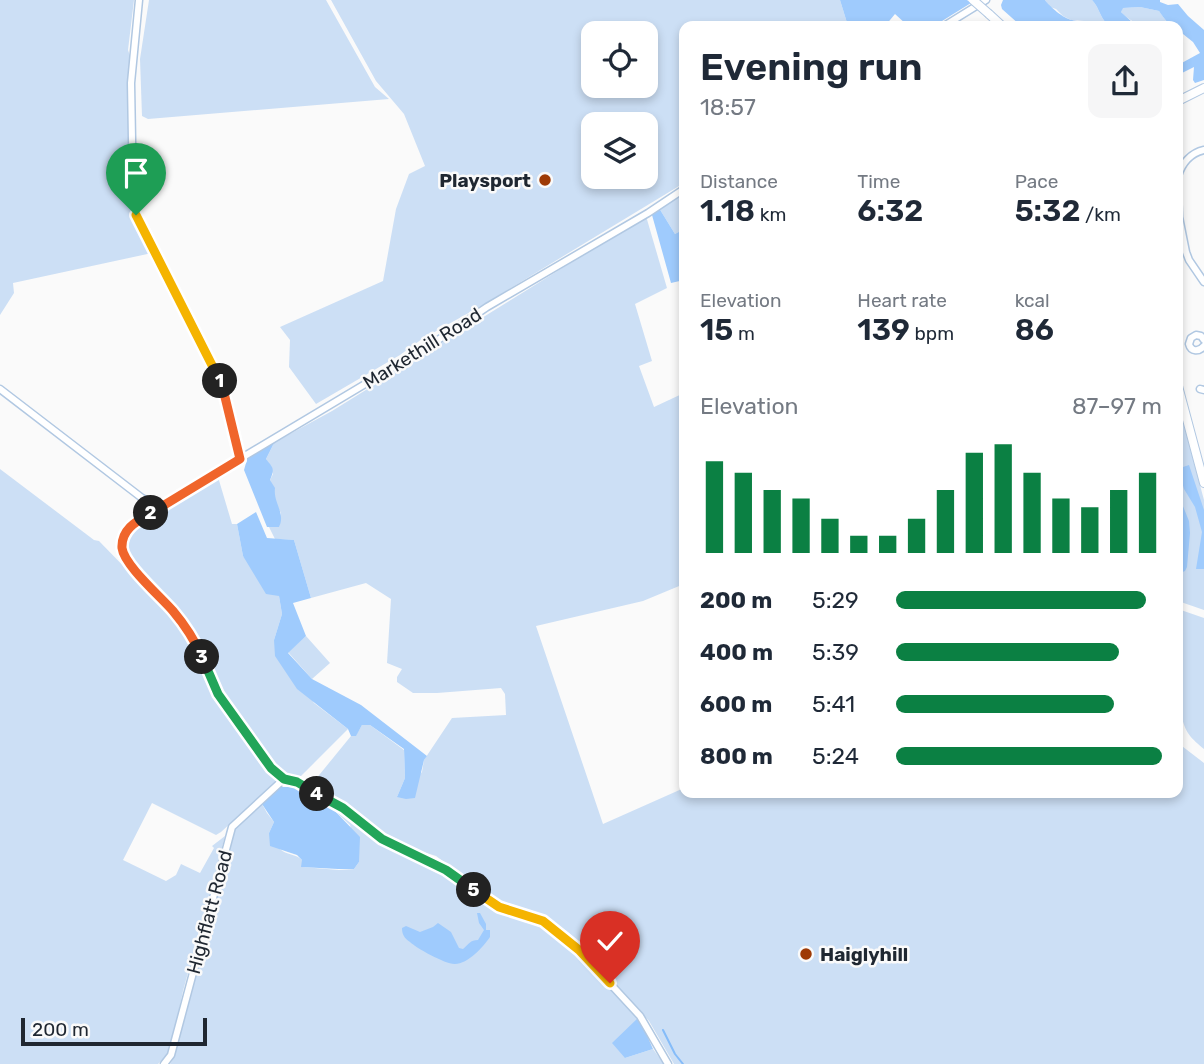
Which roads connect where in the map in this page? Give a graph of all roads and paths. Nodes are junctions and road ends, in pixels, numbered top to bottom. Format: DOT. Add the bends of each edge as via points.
graph roads {
  1 [pos="139,0"];
  2 [pos="973,0"];
  3 [pos="986,0"];
  4 [pos="952,21"];
  5 [pos="997,21"];
  6 [pos="1204,88"];
  7 [pos="1183,98"];
  8 [pos="1204,150"];
  9 [pos="1183,165"];
  10 [pos="679,192"];
  11 [pos="1183,239"];
  12 [pos="1204,282"];
  13 [pos="1203,337"];
  14 [pos="1204,346"];
  15 [pos="0,389"];
  16 [pos="1183,405"];
  17 [pos="240,459"];
  18 [pos="1204,483"];
  19 [pos="142,499"];
  20 [pos="159,508"];
  21 [pos="143,517"];
  22 [pos="284,779"];
  23 [pos="164,1064"];
  24 [pos="668,1064"];
  1 -- 17 [label="street" via="131,83 136,215 219,379"];
  2 -- 5 [label="street, bridge"];
  3 -- 4 [label="street"];
  6 -- 7 [label="street"];
  8 -- 9 [label="street"];
  10 -- 17 [label="street, Markethill Road"];
  11 -- 12 [label="street" via="1189,260"];
  13 -- 14 [label="street" via="1193,336 1189,344 1196,351"];
  15 -- 19 [label="street"];
  16 -- 18 [label="street"];
  17 -- 20 [label="street, Markethill Road"];
  19 -- 20 [label="street"];
  19 -- 21 [label="street"];
  20 -- 21 [label="street, Markethill Road"];
  21 -- 22 [label="street" via="124,534 122,549 127,562 175,612 199,649 223,702"];
  22 -- 23 [label="street, Highflatt Road" via="232,827 171,1055"];
  22 -- 24 [label="street" via="343,808 382,839 446,870 499,907 543,921 579,950 640,1016"];
}
